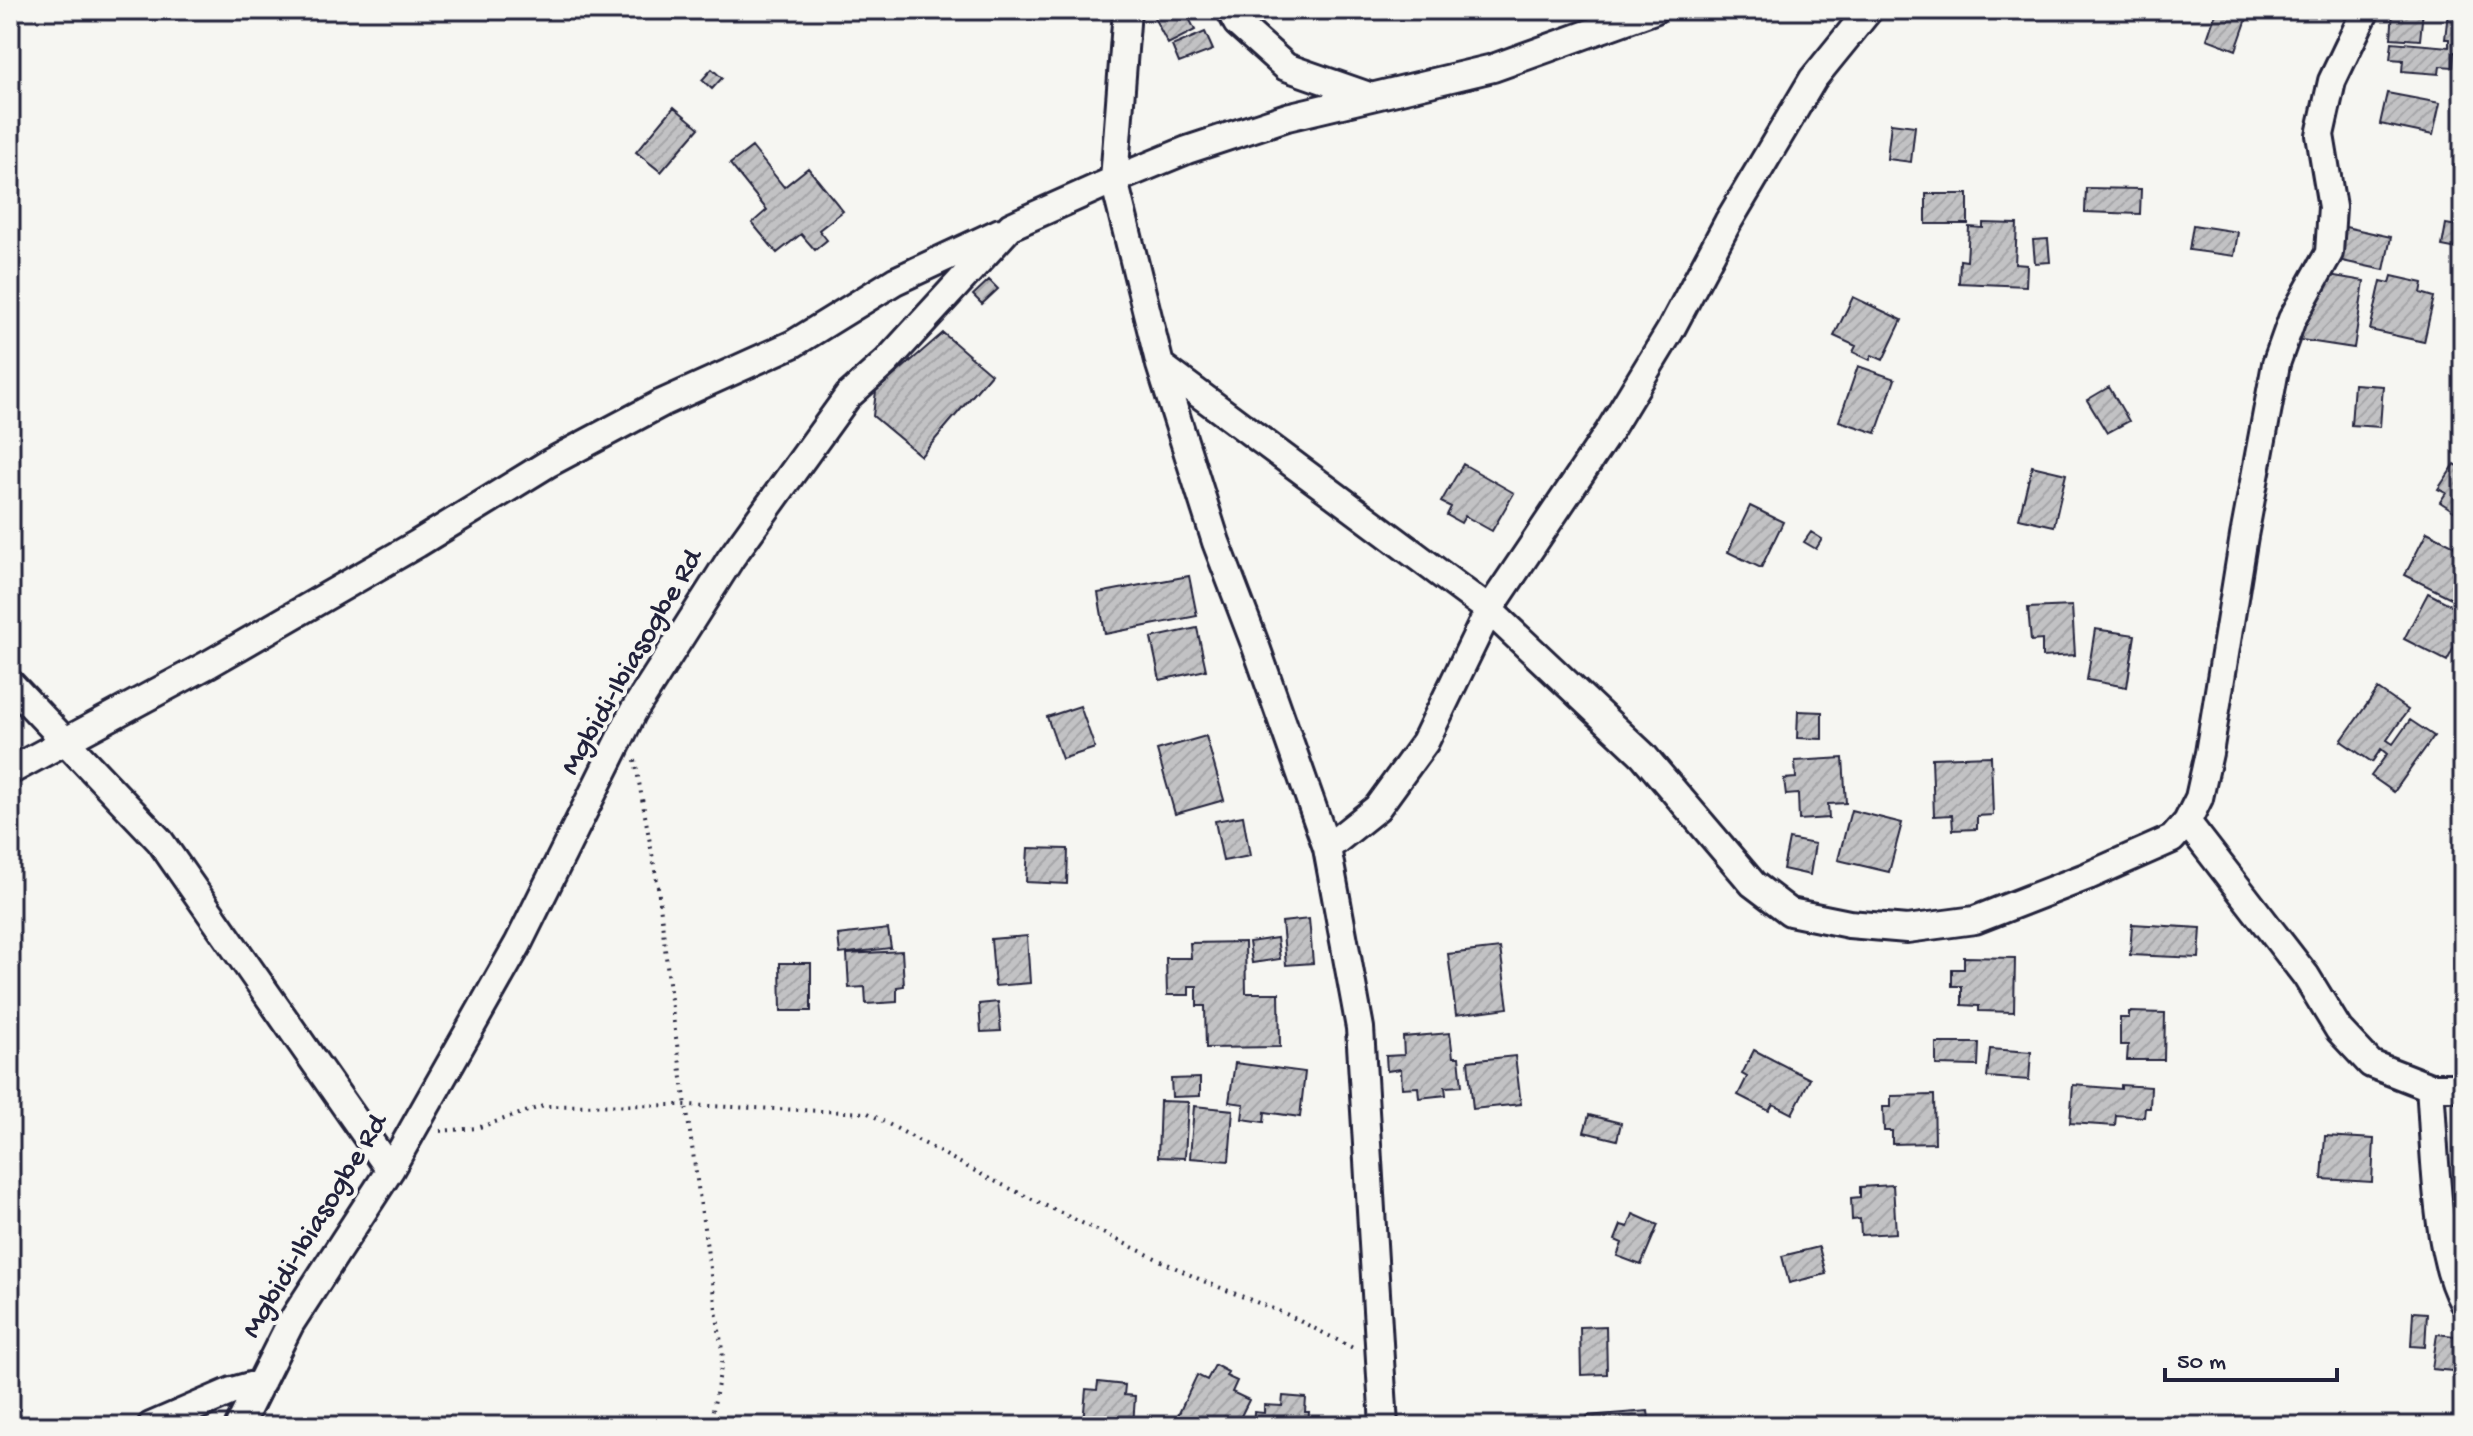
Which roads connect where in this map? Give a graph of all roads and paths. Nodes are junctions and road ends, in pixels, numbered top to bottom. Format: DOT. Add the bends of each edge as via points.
graph roads {
  1 [pos="1127,10"];
  2 [pos="1230,10"];
  3 [pos="1654,10"];
  4 [pos="1869,10"];
  5 [pos="2366,10"];
  6 [pos="1369,96"];
  7 [pos="1114,180"];
  8 [pos="1011,226"];
  9 [pos="1160,365"];
  10 [pos="1489,610"];
  11 [pos="10,683"];
  12 [pos="628,722"];
  13 [pos="66,740"];
  14 [pos="10,771"];
  15 [pos="2187,822"];
  16 [pos="1327,848"];
  17 [pos="2430,1087"];
  18 [pos="2463,1087"];
  19 [pos="686,1105"];
  20 [pos="410,1134"];
  21 [pos="390,1170"];
  22 [pos="2463,1302"];
  23 [pos="1380,1353"];
  24 [pos="261,1383"];
  25 [pos="151,1426"];
  26 [pos="239,1426"];
  27 [pos="710,1426"];
  28 [pos="1384,1426"];
  1 -- 7 [label="street"];
  2 -- 6 [label="street" via="1237,23 1286,67"];
  3 -- 6 [label="street, Mgbidi-Ibiasogbe Rd" via="1493,68"];
  4 -- 10 [label="street" via="1813,79 1608,433"];
  5 -- 15 [label="street" via="2332,81 2320,135 2332,207 2329,253 2292,319 2276,364 2209,753 2199,798"];
  6 -- 7 [label="street, Mgbidi-Ibiasogbe Rd" via="1287,117"];
  7 -- 8 [label="street, Mgbidi-Ibiasogbe Rd"];
  7 -- 9 [label="street"];
  8 -- 12 [label="street, Mgbidi-Ibiasogbe Rd" via="848,396 731,558"];
  8 -- 13 [label="street" via="895,281 793,344 662,403 549,463 209,664"];
  9 -- 10 [label="street"];
  9 -- 16 [label="street" via="1216,542"];
  10 -- 15 [label="street" via="1643,755 1753,884 1790,912 1907,929 1975,920 2143,854 2172,839"];
  10 -- 16 [label="street" via="1425,742 1377,808"];
  11 -- 13 [label="street"];
  12 -- 19 [label="path" via="658,887"];
  12 -- 20 [label="street, Mgbidi-Ibiasogbe Rd" via="518,944"];
  13 -- 14 [label="street"];
  13 -- 21 [label="street" via="160,841"];
  15 -- 17 [label="street" via="2306,976 2339,1030 2371,1064"];
  16 -- 23 [label="street" via="1360,1028"];
  17 -- 18 [label="street"];
  17 -- 22 [label="street" via="2442,1231 2453,1285"];
  19 -- 20 [label="path" via="543,1106 477,1128"];
  19 -- 23 [label="path" via="868,1113 986,1177 1201,1280 1286,1314 1353,1350"];
  19 -- 27 [label="path" via="723,1357"];
  20 -- 21 [label="street, Mgbidi-Ibiasogbe Rd"];
  21 -- 24 [label="street, Mgbidi-Ibiasogbe Rd" via="290,1324"];
  23 -- 28 [label="street"];
  24 -- 25 [label="street"];
  24 -- 26 [label="street, Mgbidi-Ibiasogbe Rd"];
}
